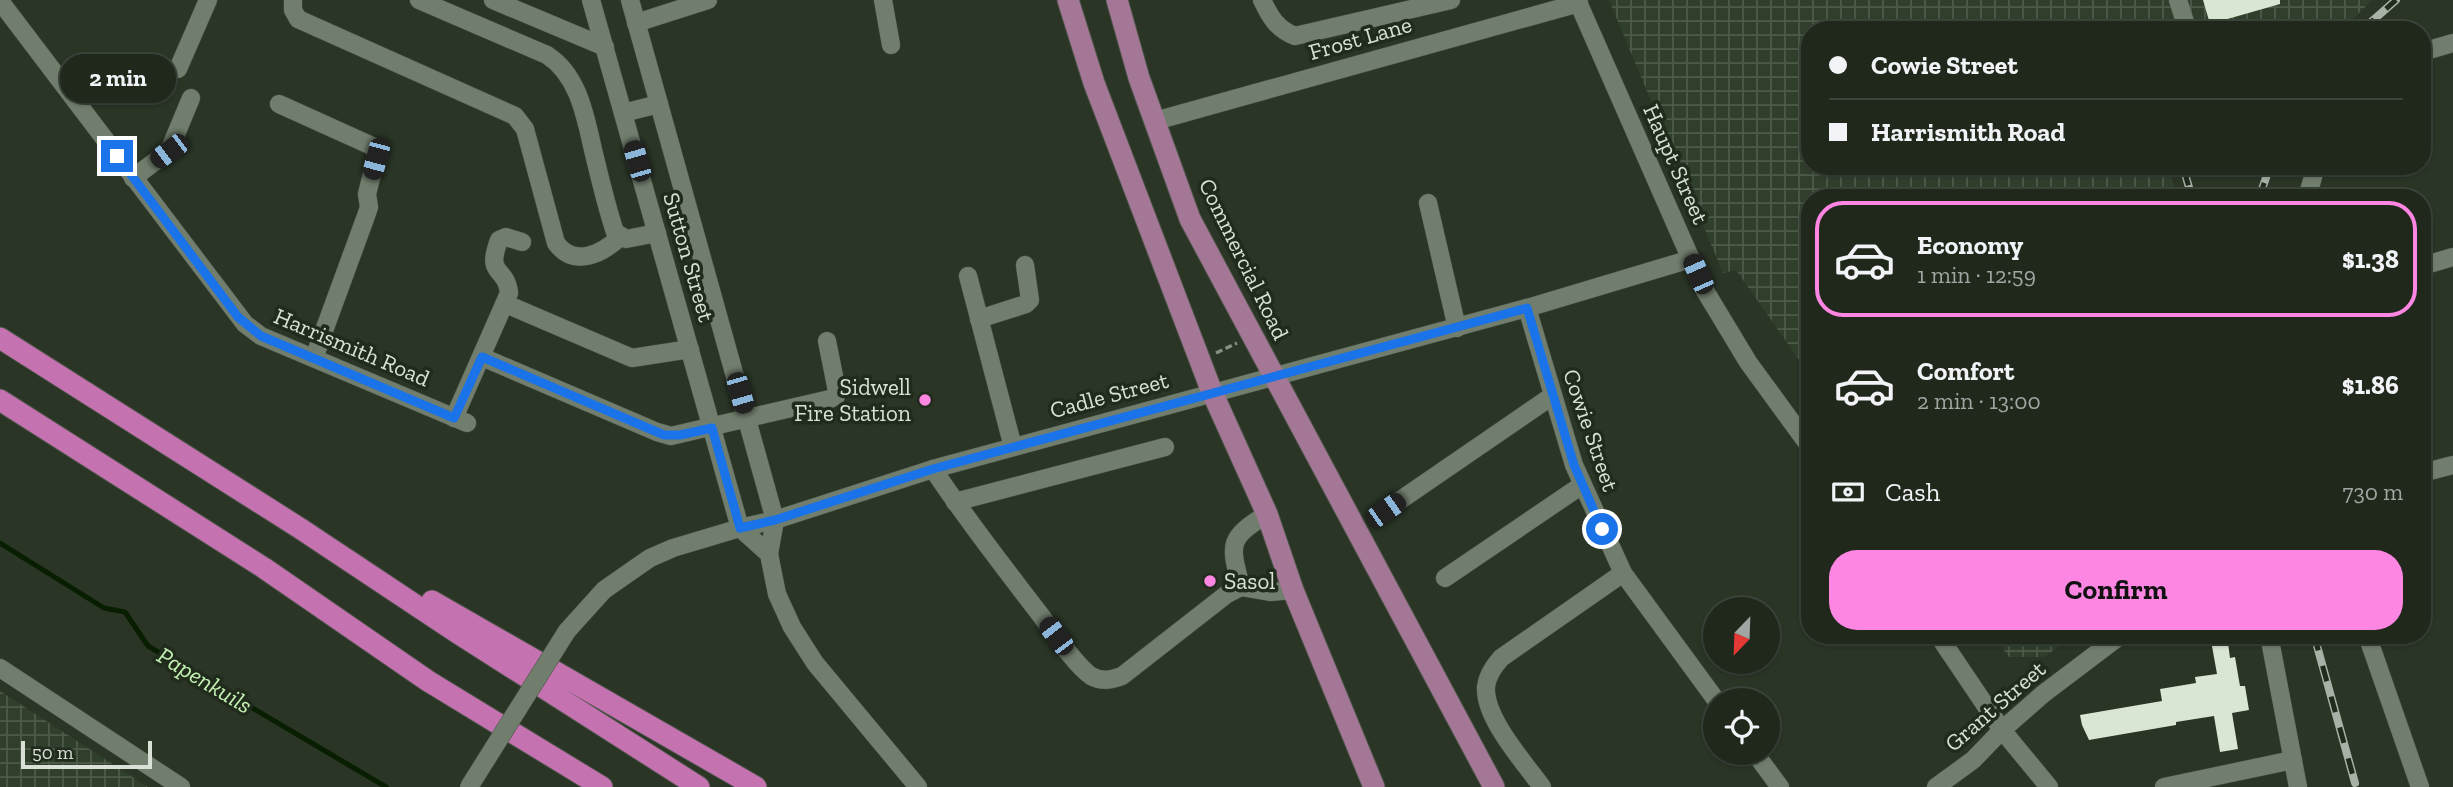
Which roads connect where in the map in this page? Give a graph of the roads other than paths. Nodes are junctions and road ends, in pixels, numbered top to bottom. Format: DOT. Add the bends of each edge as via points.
graph roads {
  1 [pos="208,0"];
  2 [pos="293,0"];
  3 [pos="419,0"];
  4 [pos="493,0"];
  5 [pos="591,0"];
  6 [pos="630,0"];
  7 [pos="708,0"];
  8 [pos="883,0"];
  9 [pos="1068,0"];
  10 [pos="1117,0"];
  11 [pos="1262,0"];
  12 [pos="1451,0"];
  13 [pos="2178,0"];
  14 [pos="0,1"];
  15 [pos="1578,1"];
  16 [pos="2185,21"];
  17 [pos="636,23"];
  18 [pos="2453,43"];
  19 [pos="891,45"];
  20 [pos="605,47"];
  21 [pos="2431,49"];
  22 [pos="178,69"];
  23 [pos="191,98"];
  24 [pos="279,104"];
  25 [pos="659,104"];
  26 [pos="624,113"];
  27 [pos="1156,121"];
  28 [pos="133,178"];
  29 [pos="1428,203"];
  30 [pos="657,233"];
  31 [pos="620,237"];
  32 [pos="522,242"];
  33 [pos="2453,257"];
  34 [pos="1691,259"];
  35 [pos="2431,263"];
  36 [pos="1025,265"];
  37 [pos="968,276"];
  38 [pos="506,304"];
  39 [pos="1527,308"];
  40 [pos="979,319"];
  41 [pos="1457,328"];
  42 [pos="0,338"];
  43 [pos="827,341"];
  44 [pos="690,349"];
  45 [pos="482,357"];
  46 [pos="314,358"];
  47 [pos="1275,376"];
  48 [pos="1212,392"];
  49 [pos="1552,396"];
  50 [pos="0,400"];
  51 [pos="747,419"];
  52 [pos="712,428"];
  53 [pos="1801,429"];
  54 [pos="1013,447"];
  55 [pos="1165,447"];
  56 [pos="2453,465"];
  57 [pos="933,469"];
  58 [pos="2431,471"];
  59 [pos="1582,485"];
  60 [pos="955,502"];
  61 [pos="1386,510"];
  62 [pos="1267,514"];
  63 [pos="775,520"];
  64 [pos="740,528"];
  65 [pos="301,529"];
  66 [pos="769,554"];
  67 [pos="1623,573"];
  68 [pos="1445,578"];
  69 [pos="1241,587"];
  70 [pos="1293,590"];
  71 [pos="1944,644"];
  72 [pos="2108,644"];
  73 [pos="2271,644"];
  74 [pos="2370,644"];
  75 [pos="0,668"];
  76 [pos="428,681"];
  77 [pos="1707,688"];
  78 [pos="2003,730"];
  79 [pos="2293,760"];
  80 [pos="1764,765"];
  81 [pos="181,787"];
  82 [pos="470,787"];
  83 [pos="575,787"];
  84 [pos="603,787"];
  85 [pos="699,787"];
  86 [pos="756,787"];
  87 [pos="918,787"];
  88 [pos="1374,787"];
  89 [pos="1494,787"];
  90 [pos="1542,787"];
  91 [pos="1780,787"];
  92 [pos="1936,787"];
  93 [pos="2049,787"];
  94 [pos="2164,787"];
  95 [pos="2298,787"];
  96 [pos="2420,787"];
  1 -- 22 [label="street"];
  2 -- 31 [label="street" via="298,19 515,116 525,129 556,243 565,252 579,258 599,253"];
  3 -- 31 [label="street" via="547,55 568,75 579,97 606,205"];
  4 -- 20 [label="street"];
  5 -- 20 [label="street, Sutton Street"];
  6 -- 17 [label="street, Sutton Street"];
  7 -- 17 [label="street"];
  8 -- 19 [label="street"];
  9 -- 48 [label="main road" via="1094,83"];
  10 -- 27 [label="main road, Commercial Road"];
  11 -- 12 [label="street" via="1281,31 1295,36"];
  13 -- 16 [label="street"];
  14 -- 28 [label="street, Harrismith Road"];
  15 -- 27 [label="street, Frost Lane"];
  15 -- 34 [label="street, Haupt Street"];
  17 -- 25 [label="street, Sutton Street"];
  18 -- 21 [label="street"];
  20 -- 26 [label="street, Sutton Street"];
  23 -- 28 [label="street" via="169,151"];
  24 -- 46 [label="street" via="372,146 377,154 367,194 369,207"];
  25 -- 26 [label="street"];
  25 -- 51 [label="street, Sutton Street"];
  26 -- 30 [label="street, Sutton Street"];
  27 -- 47 [label="main road, Commercial Road" via="1190,219"];
  28 -- 46 [label="street, Harrismith Road" via="238,317 261,336"];
  29 -- 41 [label="street"];
  30 -- 31 [label="street"];
  30 -- 44 [label="street, Sutton Street"];
  32 -- 38 [label="street" via="504,237 494,253 494,265 509,286"];
  33 -- 35 [label="street"];
  34 -- 39 [label="street, Cadle Street"];
  34 -- 53 [label="street, Haupt Street" via="1724,325"];
  36 -- 40 [label="street" via="1030,300"];
  37 -- 40 [label="street"];
  38 -- 44 [label="street" via="632,358"];
  38 -- 45 [label="street"];
  39 -- 41 [label="street, Cadle Street"];
  39 -- 49 [label="street, Cowie Street"];
  40 -- 54 [label="street"];
  41 -- 47 [label="street, Cadle Street"];
  42 -- 65 [label="highway"];
  43 -- 51 [label="street" via="836,396"];
  44 -- 52 [label="street, Sutton Street"];
  45 -- 46 [label="street, Harrismith Road" via="461,421"];
  45 -- 52 [label="street" via="664,435"];
  47 -- 48 [label="street, Cadle Street"];
  47 -- 89 [label="main road, Commercial Road"];
  48 -- 54 [label="street, Cadle Street"];
  48 -- 62 [label="main road"];
  49 -- 59 [label="street, Cowie Street"];
  49 -- 61 [label="street"];
  50 -- 76 [label="highway" via="264,568"];
  51 -- 52 [label="street"];
  51 -- 63 [label="street, Sutton Street"];
  52 -- 64 [label="street, Sutton Street"];
  54 -- 57 [label="street, Cadle Street"];
  55 -- 60 [label="street"];
  56 -- 58 [label="street"];
  57 -- 60 [label="street"];
  57 -- 63 [label="street, Cadle Street"];
  59 -- 67 [label="street, Cowie Street"];
  59 -- 68 [label="street"];
  60 -- 69 [label="street" via="1056,636 1098,679 1122,676"];
  62 -- 69 [label="street" via="1234,542"];
  62 -- 70 [label="main road"];
  63 -- 64 [label="street, Cadle Street"];
  63 -- 66 [label="street"];
  64 -- 66 [label="street"];
  64 -- 82 [label="street, Cadle Street, bridge" via="650,558 604,590 567,631"];
  65 -- 85 [label="highway"];
  65 -- 86 [label="highway"];
  66 -- 87 [label="street" via="777,594 815,663"];
  67 -- 77 [label="street, Cowie Street"];
  67 -- 90 [label="street" via="1501,658 1490,674 1486,687 1492,715"];
  69 -- 70 [label="street"];
  70 -- 88 [label="main road"];
  71 -- 78 [label="street"];
  72 -- 78 [label="street, Grant Street"];
  73 -- 79 [label="street"];
  74 -- 96 [label="street"];
  75 -- 81 [label="street"];
  76 -- 83 [label="highway"];
  76 -- 84 [label="highway"];
  78 -- 92 [label="street, Grant Street"];
  78 -- 93 [label="street"];
  79 -- 94 [label="street"];
  79 -- 95 [label="street"];
  80 -- 91 [label="street"];
}
